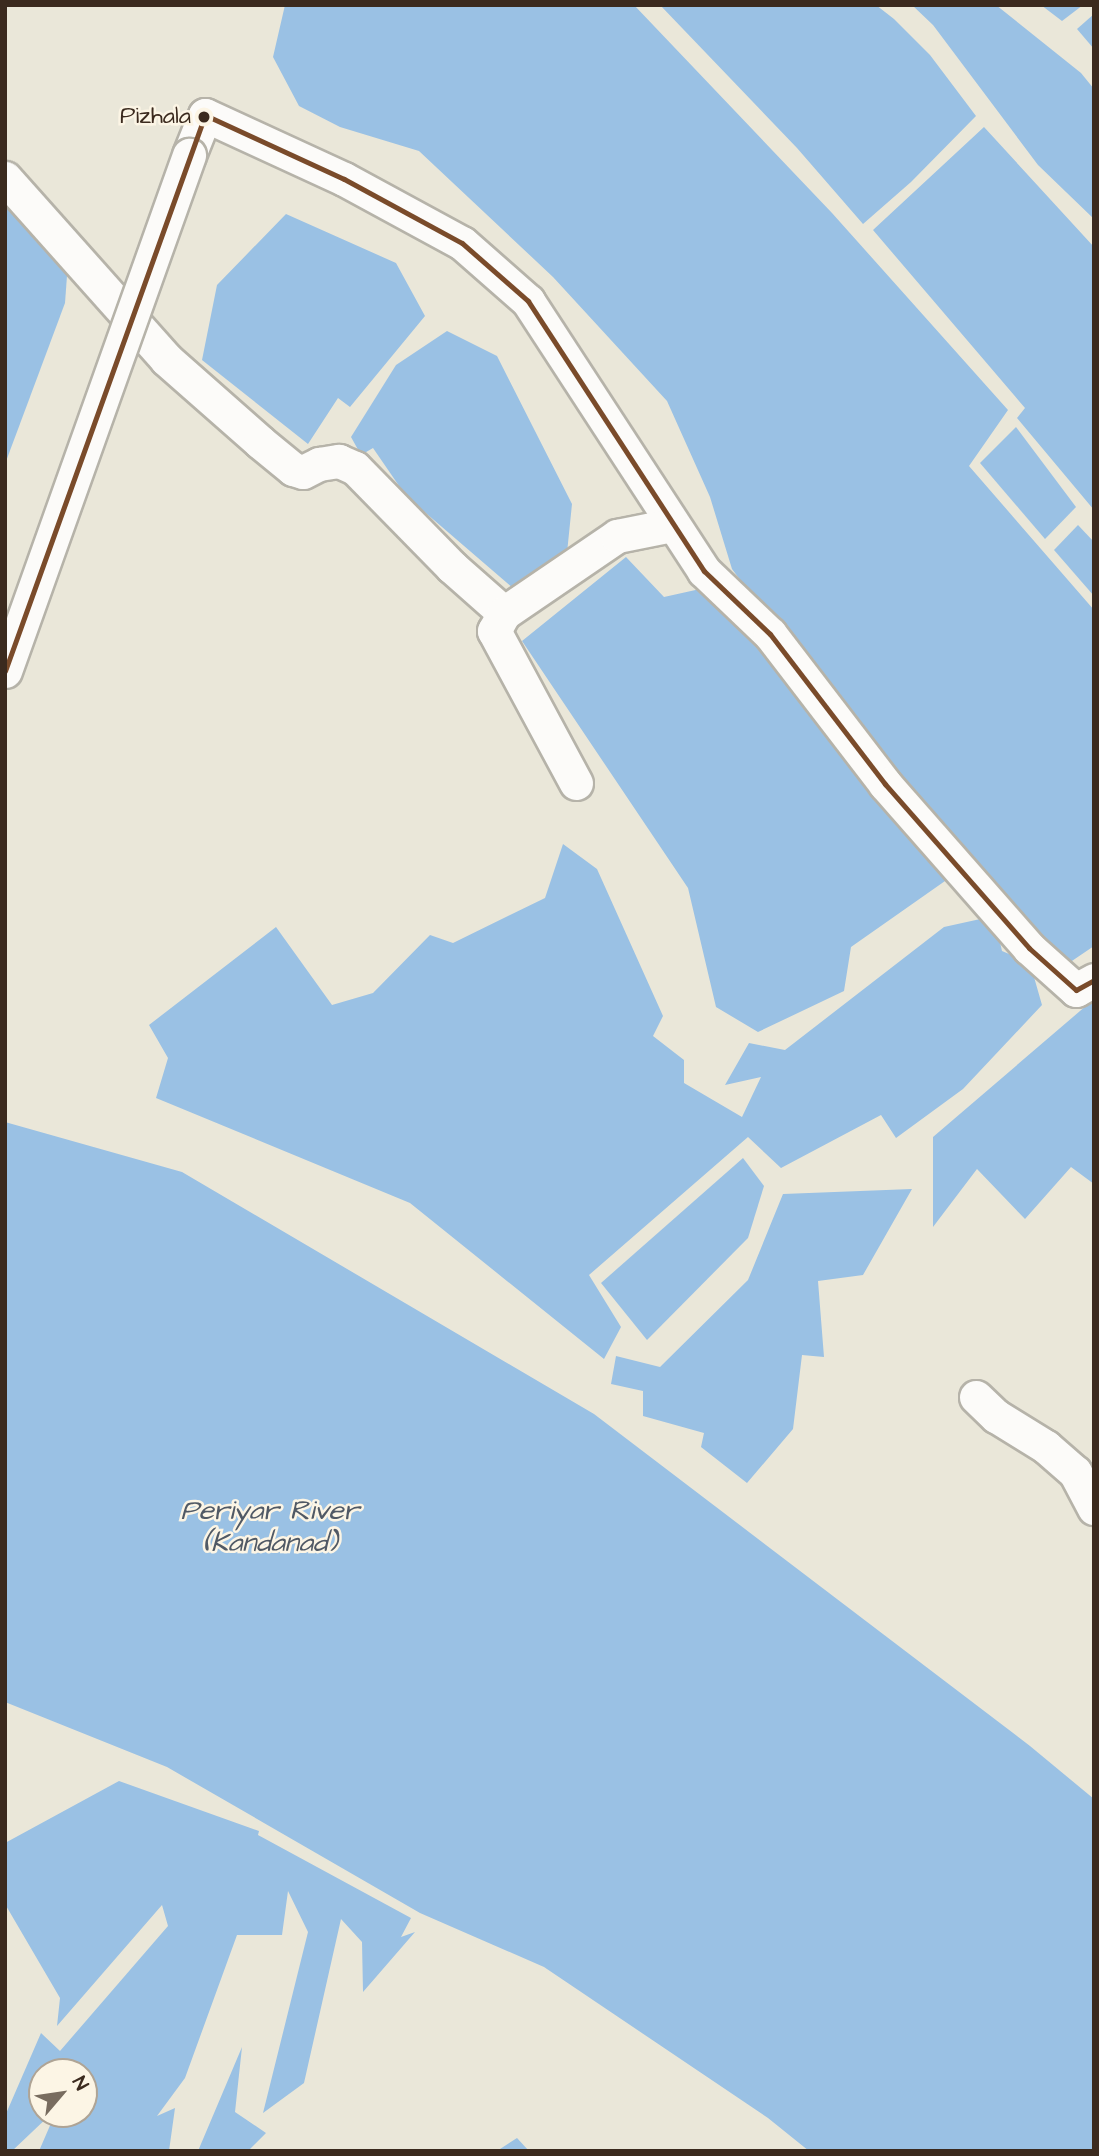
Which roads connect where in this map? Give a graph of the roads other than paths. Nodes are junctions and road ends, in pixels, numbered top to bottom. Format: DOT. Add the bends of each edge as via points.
graph roads {
  1 [pos="5,178"];
  2 [pos="672,525"];
  3 [pos="504,613"];
  4 [pos="5,671"];
  5 [pos="576,783"];
  6 [pos="1094,980"];
  7 [pos="976,1397"];
  8 [pos="1094,1508"];
  1 -- 3 [label="street" via="166,359 242,427 293,469 303,472 339,461 355,468"];
  2 -- 3 [label="street" via="617,537"];
  2 -- 4 [label="street, bridge" via="528,301 462,243 344,179 205,115"];
  2 -- 6 [label="street" via="704,571 770,634 885,784 1029,948 1076,990"];
  3 -- 5 [label="street" via="494,631"];
  7 -- 8 [label="street" via="1075,1472"];
}
